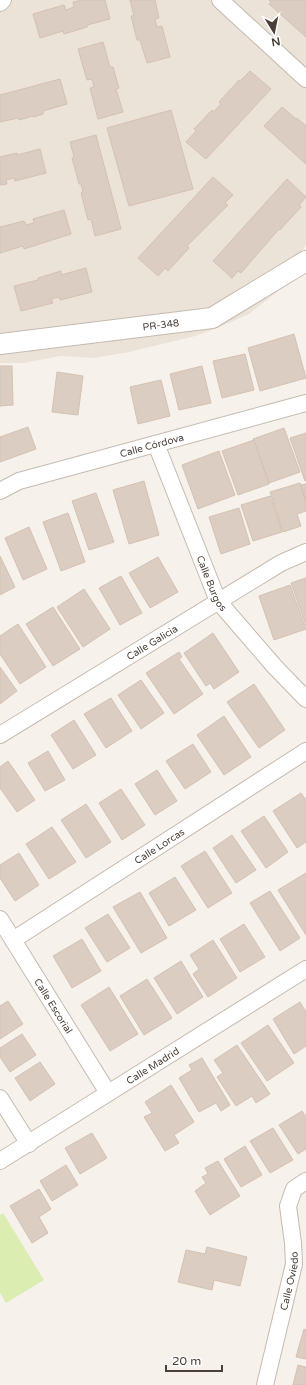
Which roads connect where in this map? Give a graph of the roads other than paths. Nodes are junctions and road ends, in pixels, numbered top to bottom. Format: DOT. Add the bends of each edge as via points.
graph roads {
  1 [pos="3,0"];
  2 [pos="220,0"];
  3 [pos="0,3"];
  4 [pos="306,79"];
  5 [pos="306,261"];
  6 [pos="0,344"];
  7 [pos="306,403"];
  8 [pos="156,444"];
  9 [pos="0,491"];
  10 [pos="306,552"];
  11 [pos="218,601"];
  12 [pos="306,700"];
  13 [pos="0,735"];
  14 [pos="306,751"];
  15 [pos="0,918"];
  16 [pos="13,940"];
  17 [pos="306,969"];
  18 [pos="108,1093"];
  19 [pos="0,1098"];
  20 [pos="29,1144"];
  21 [pos="0,1161"];
  22 [pos="306,1182"];
  23 [pos="265,1385"];
  1 -- 3 [label="street"];
  2 -- 4 [label="street"];
  5 -- 6 [label="street, PR-348 / PR-348" via="212,318"];
  7 -- 8 [label="street, Calle Córdova"];
  8 -- 9 [label="street, Calle Córdova" via="19,481"];
  8 -- 11 [label="street, Calle Burgos"];
  10 -- 11 [label="street, Calle Galicia" via="281,563"];
  11 -- 12 [label="street, Calle Burgos"];
  11 -- 13 [label="street, Calle Galicia"];
  14 -- 16 [label="street, Calle Lorcas"];
  15 -- 16 [label="street, Calle Escorial"];
  16 -- 18 [label="street, Calle Escorial"];
  17 -- 18 [label="street, Calle Madrid"];
  18 -- 20 [label="street, Calle Madrid"];
  19 -- 20 [label="street"];
  20 -- 21 [label="street, Calle Madrid"];
  22 -- 23 [label="street, Calle Oviedo" via="294,1189 288,1206 294,1264"];
}
